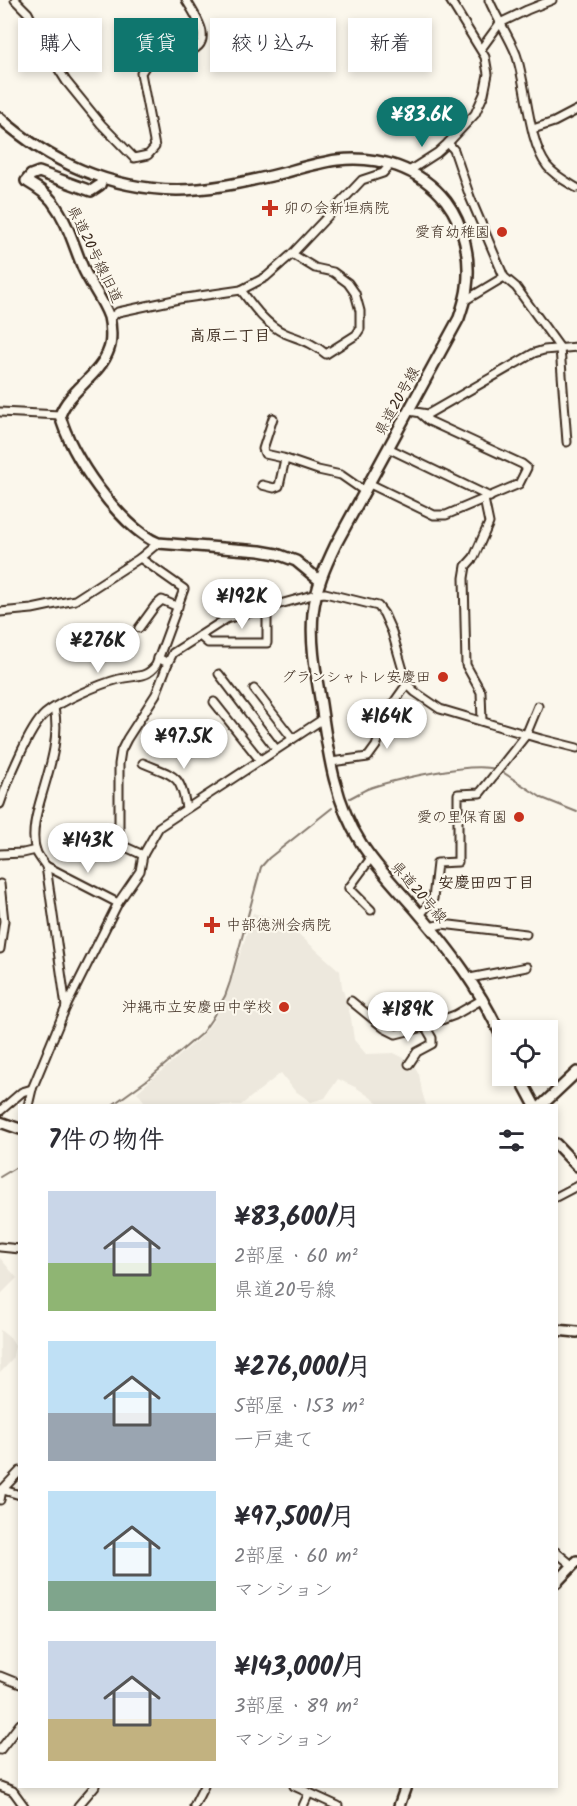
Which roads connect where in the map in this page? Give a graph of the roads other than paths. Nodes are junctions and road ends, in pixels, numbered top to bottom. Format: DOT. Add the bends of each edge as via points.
graph roads {
  1 [pos="15,0"];
  2 [pos="186,0"];
  3 [pos="450,0"];
  4 [pos="489,0"];
  5 [pos="552,0"];
  6 [pos="500,23"];
  7 [pos="481,49"];
  8 [pos="577,110"];
  9 [pos="0,118"];
  10 [pos="533,129"];
  11 [pos="448,143"];
  12 [pos="391,164"];
  13 [pos="409,171"];
  14 [pos="102,179"];
  15 [pos="577,188"];
  16 [pos="292,254"];
  17 [pos="504,277"];
  18 [pos="241,290"];
  19 [pos="464,301"];
  20 [pos="109,319"];
  21 [pos="577,347"];
  22 [pos="560,348"];
  23 [pos="409,411"];
  24 [pos="0,412"];
  25 [pos="420,414"];
  26 [pos="60,415"];
  27 [pos="273,418"];
  28 [pos="567,442"];
  29 [pos="388,448"];
  30 [pos="285,459"];
  31 [pos="261,485"];
  32 [pos="366,487"];
  33 [pos="487,498"];
  34 [pos="158,543"];
  35 [pos="140,558"];
  36 [pos="319,580"];
  37 [pos="316,594"];
  38 [pos="178,606"];
  39 [pos="267,607"];
  40 [pos="0,612"];
  41 [pos="139,628"];
  42 [pos="200,636"];
  43 [pos="158,658"];
  44 [pos="168,663"];
  45 [pos="219,674"];
  46 [pos="407,684"];
  47 [pos="254,689"];
  48 [pos="214,702"];
  49 [pos="538,706"];
  50 [pos="54,708"];
  51 [pos="323,719"];
  52 [pos="482,720"];
  53 [pos="526,735"];
  54 [pos="292,738"];
  55 [pos="577,748"];
  56 [pos="276,749"];
  57 [pos="260,760"];
  58 [pos="331,762"];
  59 [pos="143,763"];
  60 [pos="0,804"];
  61 [pos="186,808"];
  62 [pos="36,850"];
  63 [pos="0,854"];
  64 [pos="142,855"];
  65 [pos="371,858"];
  66 [pos="46,866"];
  67 [pos="0,884"];
  68 [pos="118,903"];
  69 [pos="371,910"];
  70 [pos="420,915"];
  71 [pos="430,927"];
  72 [pos="526,933"];
  73 [pos="0,949"];
  74 [pos="528,967"];
  75 [pos="470,978"];
  76 [pos="483,999"];
  77 [pos="351,1001"];
  78 [pos="66,1007"];
  79 [pos="493,1020"];
  80 [pos="425,1026"];
  81 [pos="409,1064"];
  82 [pos="577,1072"];
  83 [pos="524,1086"];
  84 [pos="32,1089"];
  85 [pos="28,1104"];
  86 [pos="534,1104"];
  87 [pos="543,1104"];
  88 [pos="0,1111"];
  89 [pos="0,1122"];
  90 [pos="18,1128"];
  91 [pos="558,1146"];
  92 [pos="577,1166"];
  93 [pos="577,1186"];
  94 [pos="558,1196"];
  95 [pos="0,1247"];
  96 [pos="18,1249"];
  97 [pos="558,1330"];
  98 [pos="577,1332"];
  99 [pos="18,1473"];
  100 [pos="1,1490"];
  101 [pos="18,1494"];
  102 [pos="0,1500"];
  103 [pos="558,1553"];
  104 [pos="575,1564"];
  105 [pos="558,1581"];
  106 [pos="0,1676"];
  107 [pos="18,1683"];
  108 [pos="18,1727"];
  109 [pos="0,1750"];
  110 [pos="0,1786"];
  111 [pos="93,1788"];
  112 [pos="203,1788"];
  113 [pos="298,1788"];
  114 [pos="405,1788"];
  115 [pos="309,1793"];
  116 [pos="24,1806"];
  117 [pos="78,1806"];
  118 [pos="194,1806"];
  119 [pos="303,1806"];
  120 [pos="338,1806"];
  121 [pos="399,1806"];
  1 -- 2 [label="street" via="28,13 66,81 134,159 148,155 155,147 141,73 152,59 183,53 198,46 203,38 201,25"];
  3 -- 7 [label="street"];
  4 -- 6 [label="street"];
  5 -- 6 [label="street"];
  6 -- 7 [label="street"];
  6 -- 10 [label="street" via="516,54"];
  7 -- 11 [label="street" via="488,74 484,94 475,114"];
  8 -- 10 [label="street"];
  9 -- 14 [label="main road, 県道20号線" via="42,151"];
  10 -- 15 [label="street" via="548,167"];
  11 -- 13 [label="street"];
  11 -- 17 [label="street"];
  12 -- 13 [label="main road, 県道20号線"];
  12 -- 14 [label="main road, 県道20号線" via="370,159 336,160 191,190 158,189"];
  12 -- 16 [label="street" via="383,173 362,180"];
  13 -- 19 [label="main road, 県道20号線" via="442,195 462,230 468,263"];
  14 -- 20 [label="main road, 県道20号線旧道" via="92,191 39,172 26,181 47,194 61,214"];
  16 -- 18 [label="street" via="266,277"];
  16 -- 18 [label="street" via="348,283 360,311 356,335 326,354 268,322"];
  17 -- 19 [label="street"];
  17 -- 22 [label="street" via="516,287"];
  18 -- 20 [label="street" via="118,312"];
  19 -- 23 [label="main road, 県道20号線" via="450,338"];
  20 -- 26 [label="main road, 県道20号線旧道" via="110,346 105,357"];
  21 -- 22 [label="street"];
  22 -- 25 [label="street" via="534,353 428,414"];
  22 -- 28 [label="street"];
  23 -- 25 [label="street"];
  23 -- 29 [label="main road, 県道20号線"];
  24 -- 26 [label="street"];
  25 -- 33 [label="street" via="527,468 519,484"];
  26 -- 34 [label="main road" via="69,443 84,468 125,520"];
  27 -- 30 [label="street" via="263,449 265,454"];
  29 -- 32 [label="main road, 県道20号線"];
  29 -- 33 [label="street"];
  30 -- 31 [label="street" via="279,486"];
  30 -- 32 [label="street" via="341,475"];
  32 -- 33 [label="street" via="434,515 446,515"];
  32 -- 36 [label="main road, 県道20号線"];
  33 -- 52 [label="street" via="489,523 466,566 464,578 466,664 481,692"];
  34 -- 35 [label="street"];
  34 -- 36 [label="main road" via="278,554 296,561"];
  35 -- 38 [label="street" via="184,589"];
  35 -- 40 [label="street" via="75,600"];
  36 -- 37 [label="main road, 県道20号線"];
  37 -- 39 [label="street"];
  37 -- 46 [label="street" via="378,606 392,632"];
  37 -- 51 [label="main road, 県道20号線" via="312,633"];
  38 -- 41 [label="street" via="162,600"];
  38 -- 43 [label="street"];
  39 -- 42 [label="street" via="226,619"];
  39 -- 42 [label="street" via="267,643 208,643"];
  42 -- 44 [label="street" via="173,653"];
  43 -- 44 [label="street"];
  43 -- 50 [label="street" via="147,674 119,679 69,698"];
  44 -- 64 [label="street" via="156,694 121,751 119,764 120,844"];
  45 -- 56 [label="street"];
  46 -- 52 [label="street" via="440,709"];
  46 -- 58 [label="street" via="390,708 368,757"];
  47 -- 54 [label="street"];
  48 -- 57 [label="street"];
  49 -- 53 [label="street"];
  50 -- 60 [label="street" via="37,724"];
  50 -- 62 [label="street" via="55,742 36,810"];
  51 -- 54 [label="street"];
  51 -- 58 [label="main road, 県道20号線"];
  52 -- 53 [label="street"];
  53 -- 55 [label="street"];
  53 -- 70 [label="street" via="480,793 458,794 458,862 437,863 433,900"];
  54 -- 56 [label="street"];
  56 -- 57 [label="street"];
  57 -- 61 [label="street"];
  58 -- 65 [label="main road, 県道20号線" via="339,799"];
  59 -- 61 [label="street" via="174,777 183,786"];
  61 -- 64 [label="street" via="159,827"];
  62 -- 63 [label="street"];
  62 -- 66 [label="street"];
  64 -- 68 [label="street" via="140,871"];
  65 -- 69 [label="street" via="349,888"];
  65 -- 70 [label="main road, 県道20号線"];
  66 -- 68 [label="street"];
  66 -- 78 [label="street"];
  67 -- 73 [label="street" via="4,921"];
  68 -- 78 [label="street"];
  70 -- 71 [label="main road, 県道20号線"];
  71 -- 72 [label="street" via="442,924"];
  71 -- 75 [label="main road, 県道20号線"];
  74 -- 75 [label="street"];
  75 -- 76 [label="main road, 県道20号線"];
  76 -- 79 [label="main road, 県道20号線"];
  76 -- 80 [label="street"];
  77 -- 80 [label="street" via="396,1034"];
  78 -- 84 [label="street"];
  80 -- 81 [label="street" via="432,1044 417,1052"];
  82 -- 87 [label="main road"];
  83 -- 86 [label="main road"];
  84 -- 85 [label="street"];
  84 -- 88 [label="street" via="22,1092"];
  89 -- 90 [label="main road"];
  91 -- 92 [label="main road"];
  93 -- 94 [label="street"];
  95 -- 96 [label="street"];
  97 -- 98 [label="main road"];
  99 -- 100 [label="street"];
  100 -- 101 [label="street"];
  100 -- 102 [label="street"];
  103 -- 104 [label="street"];
  104 -- 105 [label="main road"];
  106 -- 107 [label="street"];
  108 -- 109 [label="street"];
  110 -- 116 [label="street" via="13,1791"];
  111 -- 117 [label="street"];
  112 -- 118 [label="street"];
  113 -- 115 [label="street"];
  114 -- 121 [label="main road"];
  115 -- 119 [label="street"];
  115 -- 120 [label="street"];
}
